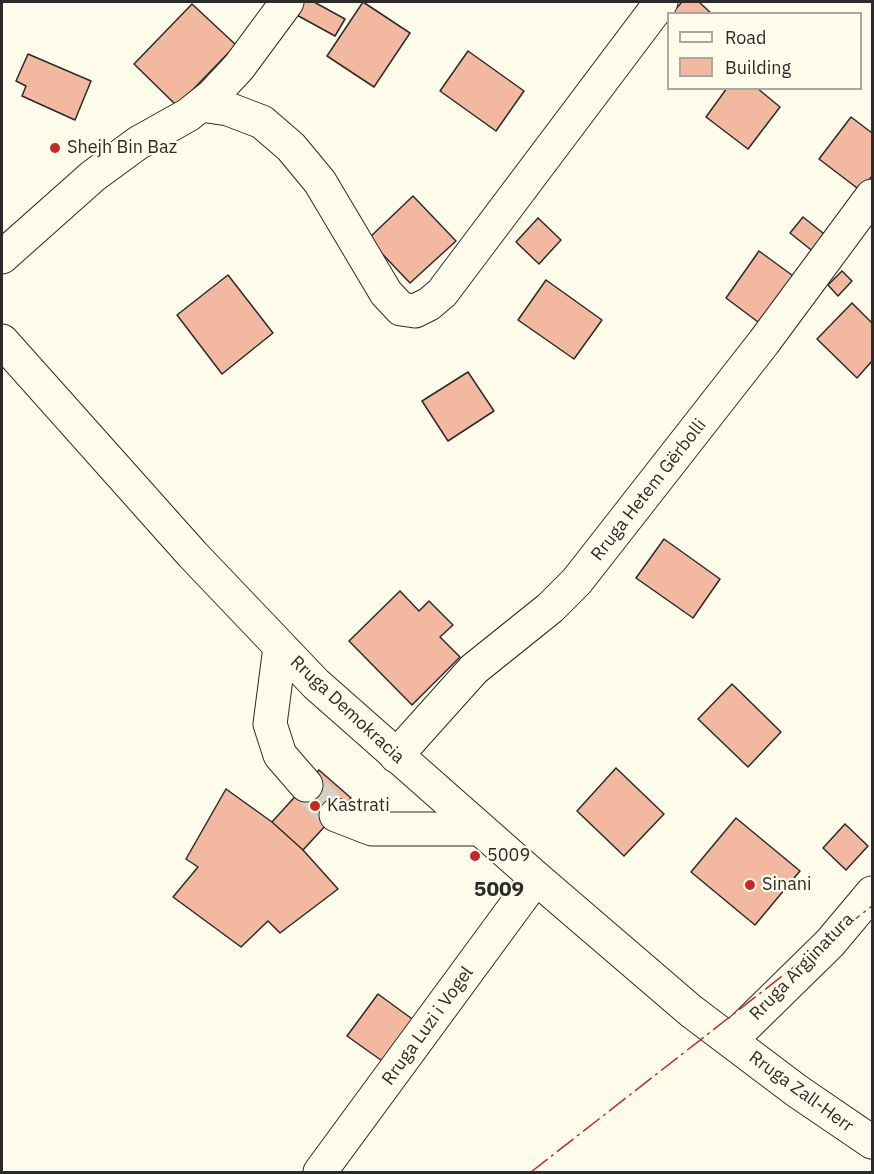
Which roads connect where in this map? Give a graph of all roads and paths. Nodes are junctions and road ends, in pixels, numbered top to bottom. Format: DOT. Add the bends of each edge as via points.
graph roads {
  1 [pos="287,2"];
  2 [pos="661,2"];
  3 [pos="201,105"];
  4 [pos="873,196"];
  5 [pos="2,257"];
  6 [pos="2,341"];
  7 [pos="280,647"];
  8 [pos="396,756"];
  9 [pos="306,785"];
  10 [pos="336,815"];
  11 [pos="480,829"];
  12 [pos="536,878"];
  13 [pos="873,893"];
  14 [pos="730,1040"];
  15 [pos="870,1142"];
  16 [pos="320,1173"];
  1 -- 3 [label="street" via="239,67"];
  2 -- 3 [label="street" via="442,293 415,311 401,309 386,293 320,182 291,147 261,122 228,109"];
  3 -- 5 [label="street" via="138,143 93,177"];
  4 -- 8 [label="street, Rruga Hetem Gërbolli" via="577,581 474,669"];
  6 -- 7 [label="street, Rruga Demokracia"];
  7 -- 8 [label="street, Rruga Demokracia"];
  7 -- 9 [label="street" via="270,724 280,755"];
  8 -- 11 [label="street, Rruga Demokracia"];
  10 -- 11 [label="street" via="372,829"];
  11 -- 12 [label="street, Rruga Demokracia"];
  12 -- 14 [label="street, Rruga Demokracia"];
  12 -- 16 [label="street, Rruga Luzi i Vogel"];
  13 -- 14 [label="street, Rruga Argjinatura" via="830,943"];
  14 -- 15 [label="street, Rruga Zall-Herr"];
}
